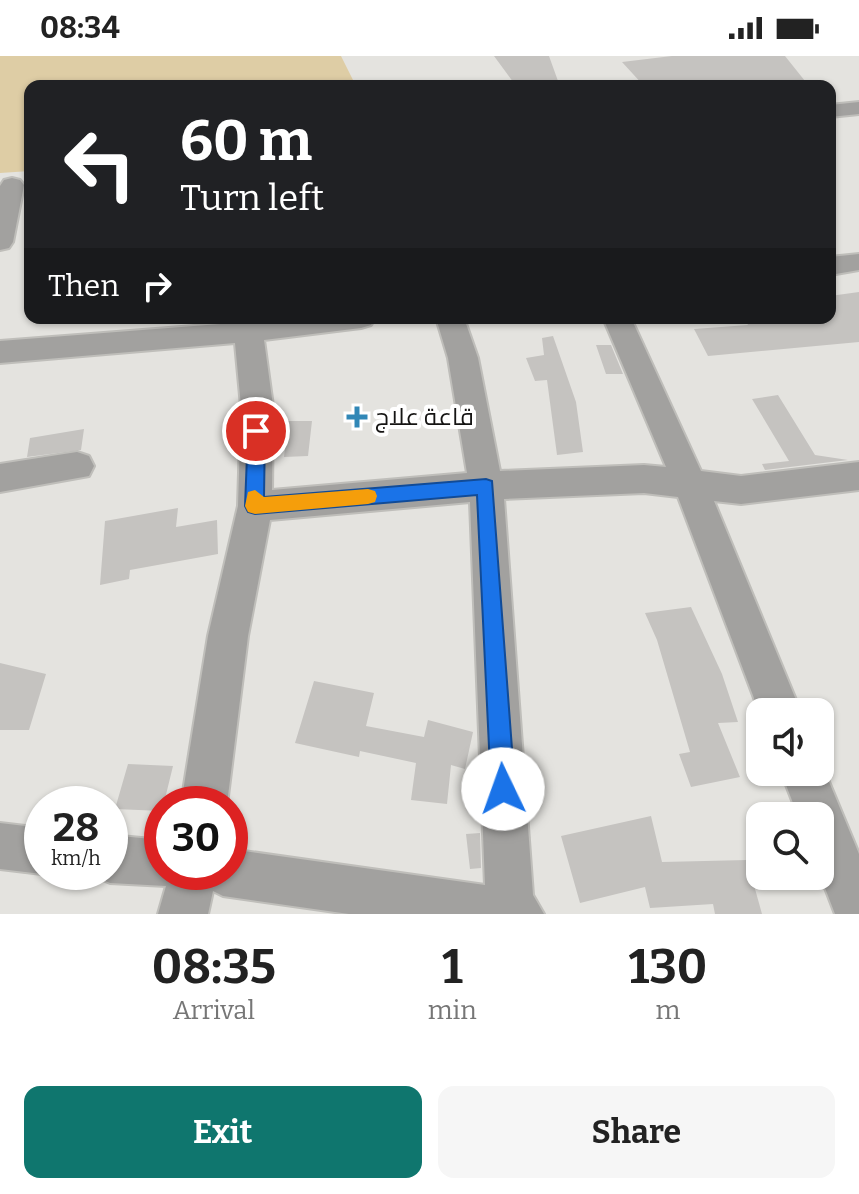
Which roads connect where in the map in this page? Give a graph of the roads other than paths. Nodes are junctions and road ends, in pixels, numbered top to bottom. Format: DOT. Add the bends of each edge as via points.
graph roads {
  1 [pos="859,108"];
  2 [pos="836,110"];
  3 [pos="14,184"];
  4 [pos="0,242"];
  5 [pos="859,262"];
  6 [pos="836,265"];
  7 [pos="452,324"];
  8 [pos="620,324"];
  9 [pos="248,325"];
  10 [pos="0,352"];
  11 [pos="77,466"];
  12 [pos="859,476"];
  13 [pos="0,478"];
  14 [pos="486,486"];
  15 [pos="691,486"];
  16 [pos="255,506"];
  17 [pos="774,698"];
  18 [pos="207,786"];
  19 [pos="809,786"];
  20 [pos="0,846"];
  21 [pos="24,849"];
  22 [pos="248,875"];
  23 [pos="189,890"];
  24 [pos="515,912"];
  25 [pos="859,913"];
  26 [pos="183,914"];
  1 -- 2 [label="street"];
  3 -- 4 [label="street"];
  5 -- 6 [label="street"];
  7 -- 14 [label="street"];
  8 -- 15 [label="street"];
  9 -- 10 [label="street"];
  9 -- 16 [label="street" via="257,406"];
  11 -- 13 [label="street"];
  12 -- 15 [label="street" via="741,490"];
  14 -- 15 [label="street" via="644,479"];
  14 -- 16 [label="street"];
  14 -- 24 [label="street"];
  15 -- 17 [label="street"];
  16 -- 18 [label="street" via="228,636"];
  19 -- 25 [label="street"];
  20 -- 21 [label="street"];
  22 -- 24 [label="street"];
  23 -- 26 [label="street"];
}
